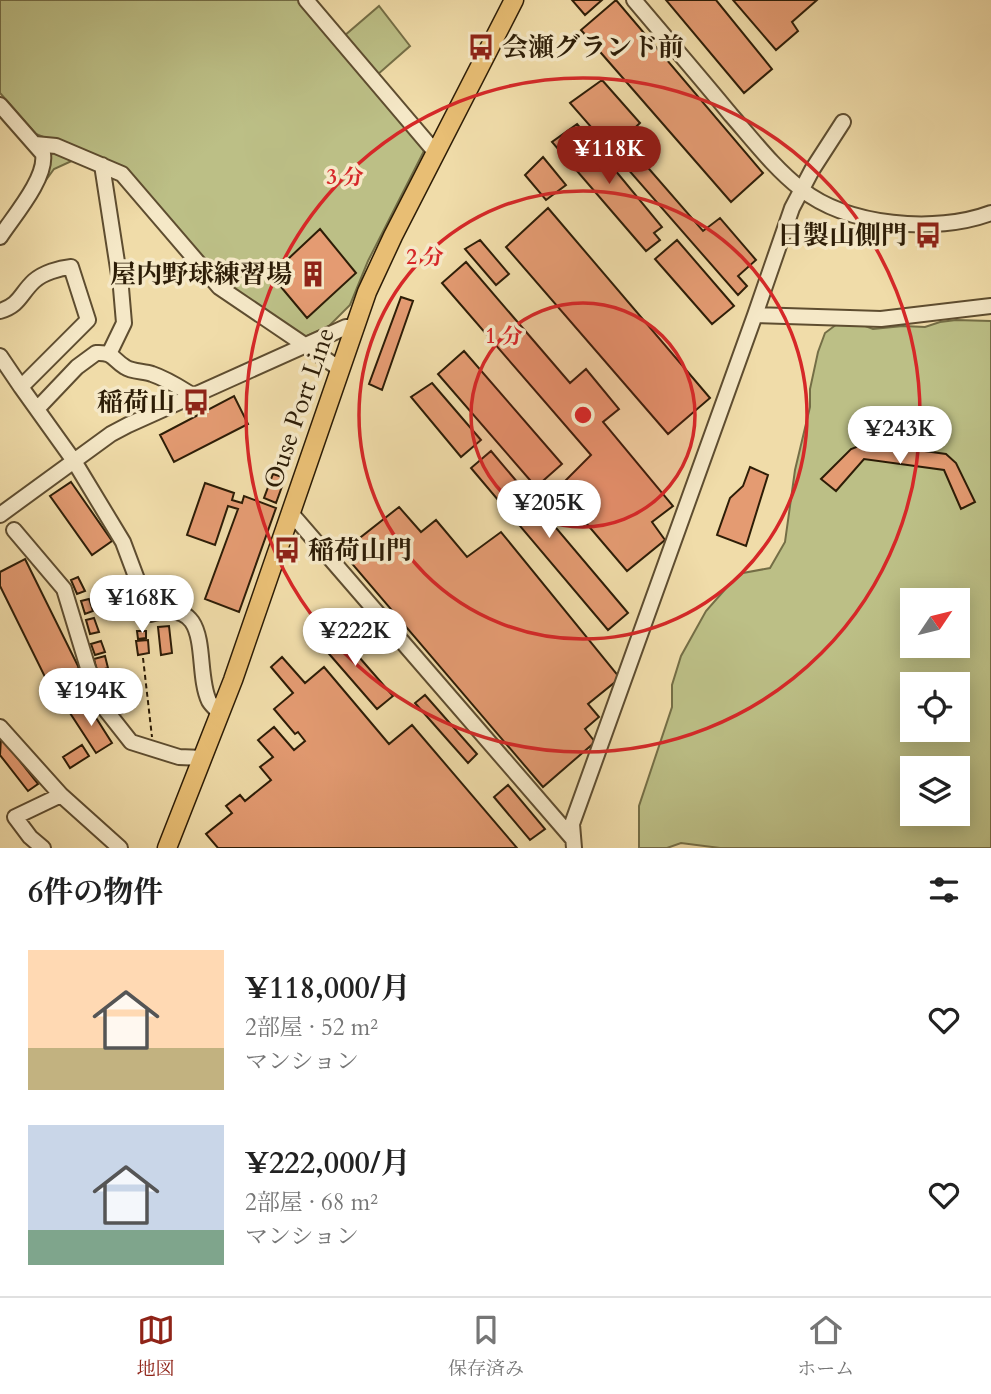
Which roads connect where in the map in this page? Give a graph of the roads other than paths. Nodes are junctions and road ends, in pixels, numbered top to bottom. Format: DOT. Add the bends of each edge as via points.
graph roads {
  1 [pos="306,0"];
  2 [pos="514,0"];
  3 [pos="634,0"];
  4 [pos="0,105"];
  5 [pos="843,122"];
  6 [pos="35,144"];
  7 [pos="436,153"];
  8 [pos="102,165"];
  9 [pos="801,189"];
  10 [pos="991,213"];
  11 [pos="0,237"];
  12 [pos="991,306"];
  13 [pos="0,311"];
  14 [pos="755,315"];
  15 [pos="355,327"];
  16 [pos="304,346"];
  17 [pos="109,354"];
  18 [pos="0,356"];
  19 [pos="340,369"];
  20 [pos="21,387"];
  21 [pos="192,395"];
  22 [pos="37,409"];
  23 [pos="74,461"];
  24 [pos="290,512"];
  25 [pos="0,515"];
  26 [pos="14,530"];
  27 [pos="220,713"];
  28 [pos="0,727"];
  29 [pos="203,758"];
  30 [pos="61,795"];
  31 [pos="573,843"];
  32 [pos="171,844"];
  33 [pos="43,848"];
  34 [pos="120,848"];
  1 -- 7 [label="street"];
  2 -- 7 [label="main road, Ouse Port Line"];
  3 -- 9 [label="street" via="769,159"];
  4 -- 6 [label="street"];
  5 -- 9 [label="street"];
  6 -- 8 [label="street" via="56,146"];
  6 -- 11 [label="street" via="44,160 40,176"];
  7 -- 15 [label="main road, Ouse Port Line" via="377,268"];
  8 -- 16 [label="street" via="122,174 219,286"];
  8 -- 17 [label="street" via="124,323"];
  9 -- 10 [label="street" via="838,210 886,221 947,223"];
  9 -- 14 [label="street"];
  12 -- 14 [label="street" via="881,319"];
  13 -- 20 [label="street" via="12,307 35,280 71,267 88,320"];
  14 -- 31 [label="street" via="572,824"];
  15 -- 16 [label="street"];
  15 -- 19 [label="main road, Ouse Port Line"];
  16 -- 19 [label="street"];
  16 -- 21 [label="street"];
  17 -- 21 [label="street" via="125,368 158,376"];
  17 -- 22 [label="street" via="96,353 86,360"];
  18 -- 20 [label="street"];
  19 -- 24 [label="main road, Ouse Port Line"];
  20 -- 22 [label="street"];
  21 -- 23 [label="street" via="128,425"];
  22 -- 23 [label="street"];
  23 -- 25 [label="street"];
  23 -- 27 [label="street" via="123,542 150,614 173,611 194,624 208,699"];
  24 -- 27 [label="main road, Ouse Port Line"];
  24 -- 31 [label="street"];
  26 -- 29 [label="street" via="64,589 105,709 131,742 179,757"];
  27 -- 29 [label="main road, Ouse Port Line"];
  28 -- 30 [label="street"];
  29 -- 32 [label="main road, Ouse Port Line"];
  30 -- 33 [label="street" via="15,817"];
  30 -- 34 [label="street"];
}
